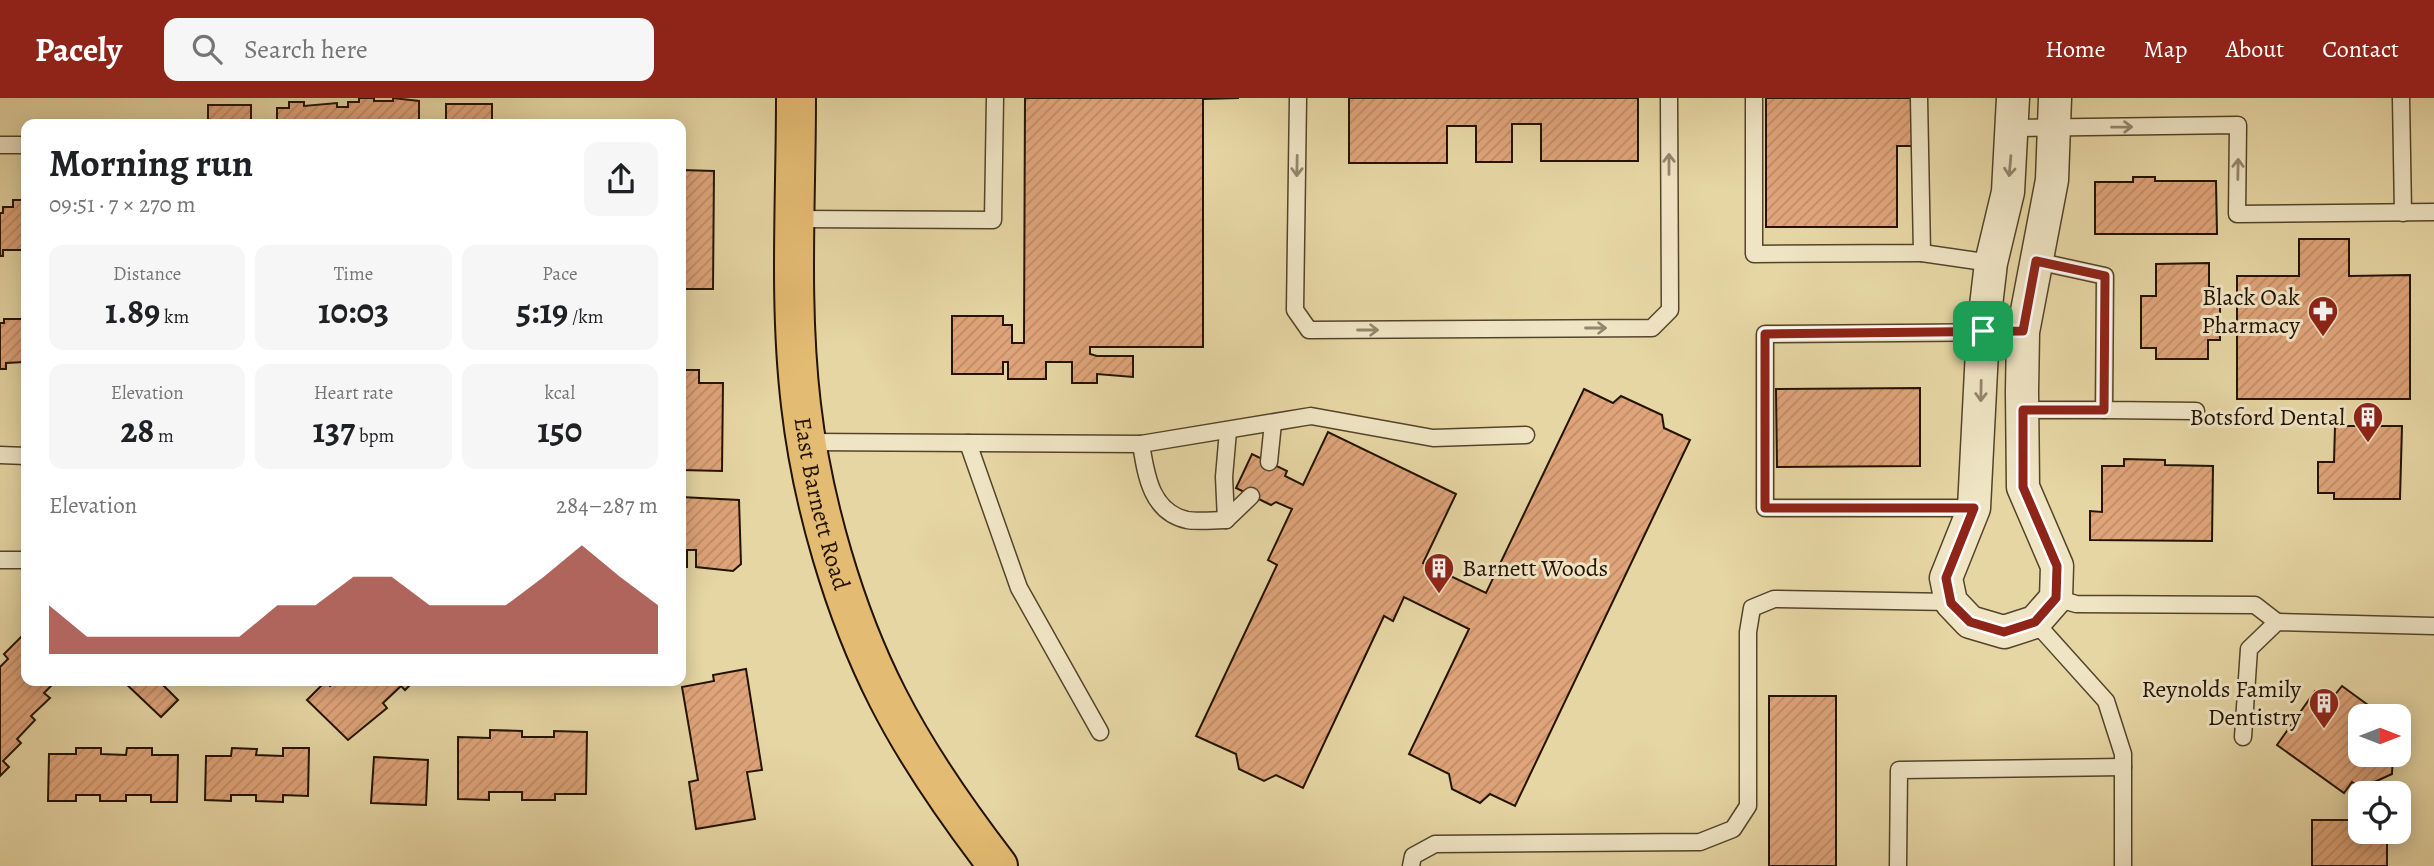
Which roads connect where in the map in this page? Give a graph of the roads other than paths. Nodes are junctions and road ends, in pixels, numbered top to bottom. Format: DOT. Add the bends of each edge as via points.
graph roads {
  1 [pos="796,98"];
  2 [pos="995,98"];
  3 [pos="1298,98"];
  4 [pos="1669,98"];
  5 [pos="1754,98"];
  6 [pos="1919,98"];
  7 [pos="2401,98"];
  8 [pos="2013,113"];
  9 [pos="2054,113"];
  10 [pos="0,145"];
  11 [pos="21,145"];
  12 [pos="2434,212"];
  13 [pos="2403,213"];
  14 [pos="797,219"];
  15 [pos="1922,253"];
  16 [pos="2036,261"];
  17 [pos="1991,263"];
  18 [pos="1983,331"];
  19 [pos="2023,331"];
  20 [pos="2023,410"];
  21 [pos="2104,410"];
  22 [pos="2196,411"];
  23 [pos="1273,424"];
  24 [pos="1228,431"];
  25 [pos="1526,435"];
  26 [pos="807,442"];
  27 [pos="968,443"];
  28 [pos="1141,444"];
  29 [pos="0,455"];
  30 [pos="21,456"];
  31 [pos="1269,463"];
  32 [pos="1251,496"];
  33 [pos="1974,508"];
  34 [pos="1226,520"];
  35 [pos="0,560"];
  36 [pos="21,560"];
  37 [pos="2056,598"];
  38 [pos="1951,603"];
  39 [pos="2035,622"];
  40 [pos="2277,622"];
  41 [pos="2434,626"];
  42 [pos="1100,732"];
  43 [pos="2243,737"];
  44 [pos="2123,766"];
  45 [pos="998,866"];
  46 [pos="1411,866"];
  47 [pos="1898,866"];
  48 [pos="2123,866"];
  1 -- 14 [label="main road, East Barnett Road"];
  2 -- 14 [label="lane" via="993,220"];
  3 -- 4 [label="lane, one-way" via="1295,310 1309,330 1652,328 1670,310"];
  5 -- 15 [label="lane" via="1754,254"];
  6 -- 15 [label="lane"];
  7 -- 13 [label="lane"];
  8 -- 9 [label="lane"];
  8 -- 17 [label="street, one-way" via="2008,192"];
  9 -- 13 [label="lane" via="2238,125 2237,214"];
  9 -- 16 [label="street" via="2052,180"];
  10 -- 11 [label="lane"];
  12 -- 13 [label="lane"];
  14 -- 26 [label="main road, East Barnett Road" via="796,339"];
  15 -- 17 [label="lane"];
  16 -- 19 [label="street"];
  16 -- 21 [label="lane" via="2105,276"];
  17 -- 18 [label="street"];
  18 -- 19 [label="lane"];
  18 -- 33 [label="street, one-way"];
  18 -- 33 [label="lane" via="1765,334 1765,508"];
  19 -- 20 [label="street"];
  20 -- 21 [label="lane"];
  20 -- 37 [label="street" via="2023,487 2057,566"];
  21 -- 22 [label="lane"];
  23 -- 24 [label="lane"];
  23 -- 25 [label="lane" via="1311,416 1433,438"];
  23 -- 31 [label="lane"];
  24 -- 28 [label="lane"];
  24 -- 34 [label="lane"];
  26 -- 27 [label="lane"];
  26 -- 45 [label="main road, East Barnett Road" via="839,570 888,699 961,818"];
  27 -- 28 [label="lane"];
  27 -- 42 [label="lane" via="1019,588"];
  28 -- 34 [label="lane" via="1147,477 1159,505 1186,520"];
  29 -- 30 [label="lane"];
  32 -- 34 [label="lane"];
  33 -- 38 [label="street" via="1946,578"];
  35 -- 36 [label="lane"];
  37 -- 39 [label="street"];
  37 -- 40 [label="lane" via="2076,604 2255,606"];
  38 -- 39 [label="street" via="1970,622 2004,632"];
  38 -- 46 [label="lane" via="1774,599 1752,608 1748,632 1748,806 1733,829 1700,842 1435,844 1413,856"];
  39 -- 44 [label="lane" via="2106,701"];
  40 -- 41 [label="lane"];
  40 -- 43 [label="lane" via="2249,649"];
  44 -- 47 [label="lane" via="1899,770"];
  44 -- 48 [label="lane"];
}
